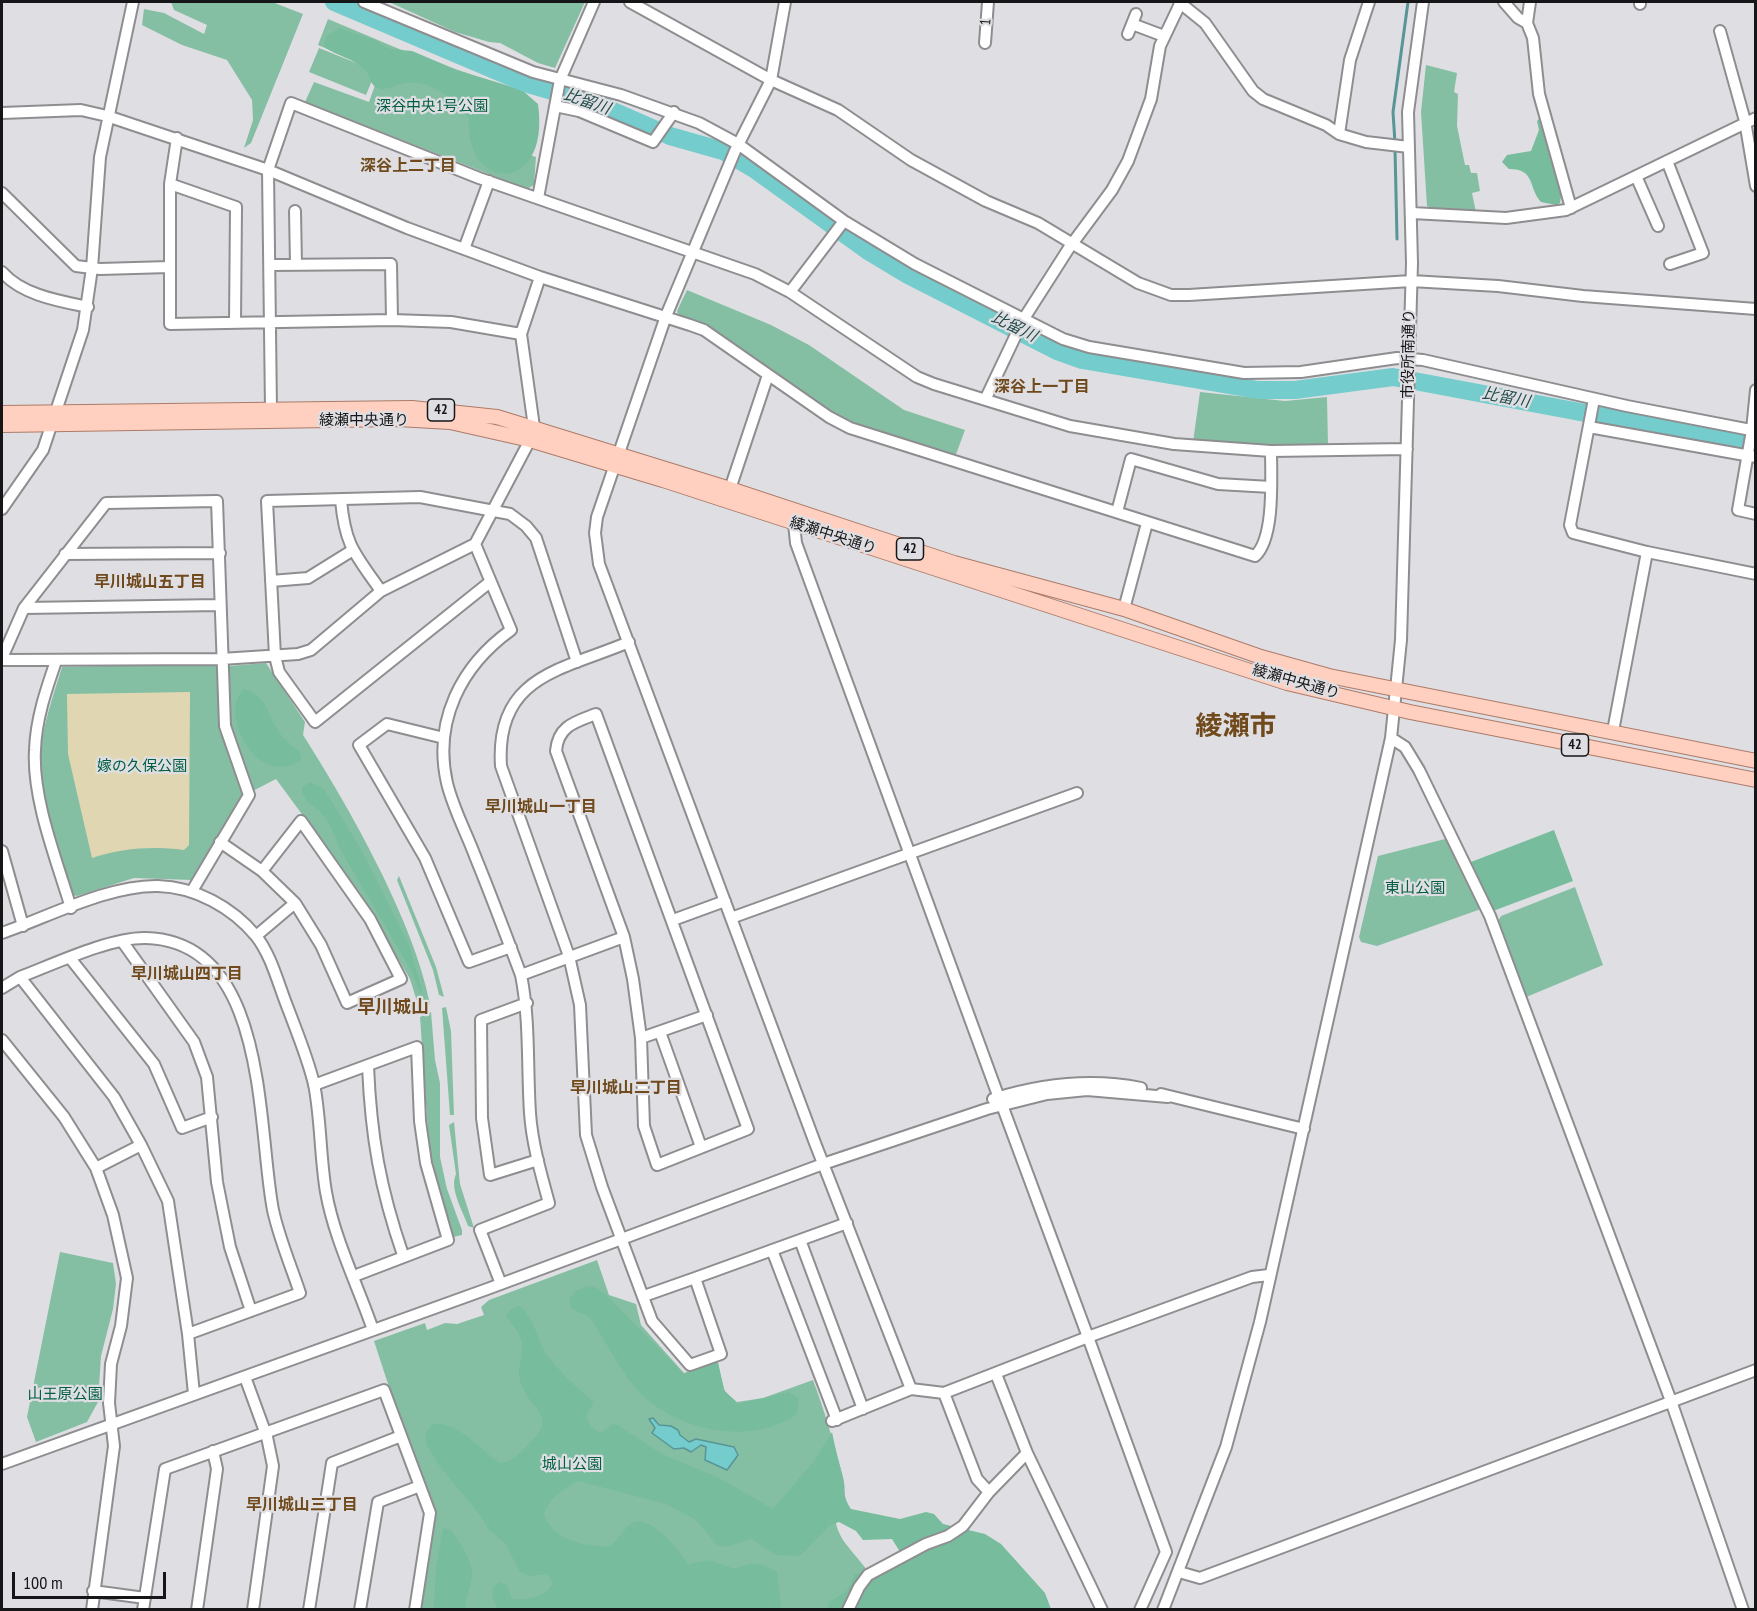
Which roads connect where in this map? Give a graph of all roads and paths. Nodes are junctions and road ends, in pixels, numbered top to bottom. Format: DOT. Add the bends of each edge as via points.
graph roads {
  1 [pos="133,2"];
  2 [pos="364,2"];
  3 [pos="594,2"];
  4 [pos="630,2"];
  5 [pos="785,2"];
  6 [pos="988,2"];
  7 [pos="1369,2"];
  8 [pos="1423,2"];
  9 [pos="1504,2"];
  10 [pos="1530,2"];
  11 [pos="1180,3"];
  12 [pos="1527,23"];
  13 [pos="1132,24"];
  14 [pos="1720,31"];
  15 [pos="1164,36"];
  16 [pos="984,43"];
  17 [pos="771,80"];
  18 [pos="558,94"];
  19 [pos="674,112"];
  20 [pos="2,113"];
  21 [pos="107,116"];
  22 [pos="1750,119"];
  23 [pos="1339,134"];
  24 [pos="177,138"];
  25 [pos="1409,147"];
  26 [pos="737,148"];
  27 [pos="1667,161"];
  28 [pos="268,170"];
  29 [pos="1636,176"];
  30 [pos="489,181"];
  31 [pos="170,184"];
  32 [pos="1755,186"];
  33 [pos="2,196"];
  34 [pos="538,198"];
  35 [pos="1571,208"];
  36 [pos="295,211"];
  37 [pos="1412,213"];
  38 [pos="842,223"];
  39 [pos="1658,226"];
  40 [pos="1073,243"];
  41 [pos="464,249"];
  42 [pos="693,251"];
  43 [pos="1670,264"];
  44 [pos="270,265"];
  45 [pos="296,265"];
  46 [pos="169,267"];
  47 [pos="92,268"];
  48 [pos="2,272"];
  49 [pos="540,277"];
  50 [pos="1411,282"];
  51 [pos="790,292"];
  52 [pos="88,307"];
  53 [pos="1755,309"];
  54 [pos="666,316"];
  55 [pos="392,320"];
  56 [pos="267,322"];
  57 [pos="238,323"];
  58 [pos="1022,323"];
  59 [pos="521,334"];
  60 [pos="1409,359"];
  61 [pos="768,375"];
  62 [pos="1755,390"];
  63 [pos="986,399"];
  64 [pos="1594,399"];
  65 [pos="2,414"];
  66 [pos="256,414"];
  67 [pos="56,417"];
  68 [pos="1590,419"];
  69 [pos="2,425"];
  70 [pos="532,434"];
  71 [pos="1751,444"];
  72 [pos="1407,449"];
  73 [pos="1272,451"];
  74 [pos="616,460"];
  75 [pos="1271,487"];
  76 [pos="730,489"];
  77 [pos="341,500"];
  78 [pos="2,509"];
  79 [pos="494,510"];
  80 [pos="1117,512"];
  81 [pos="1755,514"];
  82 [pos="794,523"];
  83 [pos="1148,523"];
  84 [pos="475,544"];
  85 [pos="352,550"];
  86 [pos="1647,552"];
  87 [pos="220,553"];
  88 [pos="65,554"];
  89 [pos="1755,574"];
  90 [pos="271,581"];
  91 [pos="490,582"];
  92 [pos="381,591"];
  93 [pos="220,605"];
  94 [pos="24,608"];
  95 [pos="1124,609"];
  96 [pos="629,642"];
  97 [pos="274,656"];
  98 [pos="2,659"];
  99 [pos="221,659"];
  100 [pos="56,661"];
  101 [pos="577,662"];
  102 [pos="1398,690"];
  103 [pos="1396,708"];
  104 [pos="1613,731"];
  105 [pos="444,738"];
  106 [pos="1390,743"];
  107 [pos="1755,761"];
  108 [pos="1755,780"];
  109 [pos="1077,793"];
  110 [pos="220,842"];
  111 [pos="2,851"];
  112 [pos="910,854"];
  113 [pos="262,871"];
  114 [pos="192,891"];
  115 [pos="725,901"];
  116 [pos="295,903"];
  117 [pos="71,908"];
  118 [pos="731,918"];
  119 [pos="674,920"];
  120 [pos="22,926"];
  121 [pos="2,933"];
  122 [pos="256,936"];
  123 [pos="624,937"];
  124 [pos="122,941"];
  125 [pos="511,947"];
  126 [pos="569,956"];
  127 [pos="70,958"];
  128 [pos="521,975"];
  129 [pos="20,977"];
  130 [pos="2,988"];
  131 [pos="527,1003"];
  132 [pos="707,1016"];
  133 [pos="660,1032"];
  134 [pos="641,1038"];
  135 [pos="2,1040"];
  136 [pos="368,1066"];
  137 [pos="314,1085"];
  138 [pos="1000,1101"];
  139 [pos="212,1117"];
  140 [pos="1304,1129"];
  141 [pos="141,1145"];
  142 [pos="701,1147"];
  143 [pos="538,1160"];
  144 [pos="823,1164"];
  145 [pos="96,1168"];
  146 [pos="847,1223"];
  147 [pos="623,1238"];
  148 [pos="800,1240"];
  149 [pos="772,1250"];
  150 [pos="403,1255"];
  151 [pos="1269,1275"];
  152 [pos="354,1276"];
  153 [pos="695,1278"];
  154 [pos="501,1284"];
  155 [pos="645,1296"];
  156 [pos="251,1311"];
  157 [pos="373,1330"];
  158 [pos="188,1334"];
  159 [pos="1088,1337"];
  160 [pos="1755,1370"];
  161 [pos="996,1374"];
  162 [pos="245,1377"];
  163 [pos="910,1389"];
  164 [pos="944,1393"];
  165 [pos="194,1394"];
  166 [pos="1671,1401"];
  167 [pos="863,1409"];
  168 [pos="112,1423"];
  169 [pos="265,1432"];
  170 [pos="401,1436"];
  171 [pos="213,1451"];
  172 [pos="1027,1453"];
  173 [pos="2,1464"];
  174 [pos="420,1486"];
  175 [pos="989,1492"];
  176 [pos="1179,1572"];
  177 [pos="93,1591"];
  178 [pos="144,1604"];
  179 [pos="92,1610"];
  180 [pos="197,1610"];
  181 [pos="252,1610"];
  182 [pos="309,1610"];
  183 [pos="360,1610"];
  184 [pos="415,1610"];
  185 [pos="848,1610"];
  186 [pos="1102,1610"];
  187 [pos="1140,1610"];
  188 [pos="1162,1610"];
  189 [pos="1743,1610"];
  1 -- 21 [label="street"];
  2 -- 18 [label="street" via="505,61"];
  3 -- 18 [label="street"];
  4 -- 17 [label="street"];
  5 -- 17 [label="street"];
  6 -- 16 [label="street, 1"];
  7 -- 23 [label="street" via="1350,60"];
  8 -- 25 [label="street, 市役所南通り" via="1408,112"];
  9 -- 12 [label="street"];
  10 -- 12 [label="street"];
  11 -- 15 [label="street"];
  11 -- 23 [label="street" via="1205,23 1253,91"];
  12 -- 35 [label="street" via="1533,38 1539,94"];
  13 -- 15 [label="street"];
  14 -- 22 [label="street"];
  15 -- 40 [label="street" via="1151,99 1128,160 1112,190"];
  17 -- 26 [label="street"];
  17 -- 40 [label="street" via="838,110 911,160"];
  18 -- 19 [label="street"];
  18 -- 19 [label="street" via="579,111 653,142"];
  18 -- 34 [label="street"];
  19 -- 26 [label="street"];
  20 -- 21 [label="street" via="81,110"];
  21 -- 24 [label="street"];
  21 -- 47 [label="street" via="95,199"];
  22 -- 27 [label="street"];
  22 -- 32 [label="street"];
  23 -- 25 [label="street"];
  24 -- 28 [label="street"];
  24 -- 31 [label="street"];
  25 -- 37 [label="street, 市役所南通り"];
  26 -- 38 [label="street"];
  26 -- 42 [label="street"];
  27 -- 29 [label="street"];
  27 -- 43 [label="street" via="1703,253"];
  28 -- 30 [label="street" via="291,103"];
  28 -- 41 [label="street"];
  28 -- 44 [label="street"];
  29 -- 35 [label="street"];
  29 -- 39 [label="street"];
  30 -- 34 [label="street"];
  30 -- 41 [label="street"];
  31 -- 46 [label="street"];
  31 -- 57 [label="street" via="236,207"];
  33 -- 47 [label="street" via="76,266"];
  34 -- 42 [label="street"];
  35 -- 37 [label="street" via="1506,218"];
  36 -- 45 [label="street"];
  37 -- 50 [label="street, 市役所南通り"];
  38 -- 51 [label="street"];
  38 -- 58 [label="street"];
  40 -- 50 [label="street" via="1138,283 1171,295"];
  40 -- 58 [label="street"];
  41 -- 49 [label="street"];
  42 -- 51 [label="street"];
  42 -- 54 [label="street"];
  44 -- 45 [label="street"];
  44 -- 56 [label="street"];
  45 -- 55 [label="street" via="391,264"];
  46 -- 47 [label="street"];
  46 -- 57 [label="street" via="170,324"];
  47 -- 52 [label="street"];
  48 -- 52 [label="street" via="21,287"];
  49 -- 54 [label="street"];
  49 -- 59 [label="street"];
  50 -- 53 [label="street" via="1517,287"];
  50 -- 60 [label="street, 市役所南通り"];
  51 -- 63 [label="street" via="917,377"];
  52 -- 67 [label="street"];
  54 -- 61 [label="street" via="704,330"];
  54 -- 74 [label="street"];
  55 -- 56 [label="street"];
  55 -- 59 [label="street" via="451,322"];
  56 -- 57 [label="street"];
  56 -- 66 [label="street"];
  58 -- 60 [label="street" via="1089,347 1244,373 1301,372"];
  58 -- 63 [label="street"];
  59 -- 70 [label="street"];
  60 -- 64 [label="street"];
  60 -- 72 [label="street, 市役所南通り"];
  61 -- 76 [label="street"];
  61 -- 80 [label="street" via="850,428"];
  62 -- 71 [label="street"];
  63 -- 73 [label="street" via="1070,426 1174,444"];
  64 -- 68 [label="street"];
  64 -- 71 [label="street"];
  65 -- 67 [label="main road, 綾瀬中央通り / 42"];
  66 -- 67 [label="main road, 綾瀬中央通り / 42"];
  66 -- 70 [label="main road, 綾瀬中央通り / 42" via="412,408 497,417"];
  67 -- 69 [label="main road, 綾瀬中央通り / 42"];
  67 -- 78 [label="street" via="38,458"];
  68 -- 71 [label="street"];
  68 -- 86 [label="street" via="1570,530"];
  70 -- 74 [label="main road, 綾瀬中央通り / 42"];
  70 -- 79 [label="street"];
  71 -- 81 [label="street" via="1738,510"];
  72 -- 73 [label="street"];
  72 -- 102 [label="street, 市役所南通り"];
  73 -- 75 [label="street"];
  74 -- 76 [label="main road, 綾瀬中央通り / 42"];
  74 -- 82 [label="main road, 綾瀬中央通り / 42"];
  74 -- 96 [label="street" via="597,517 596,549"];
  75 -- 80 [label="street" via="1218,484 1131,459"];
  75 -- 83 [label="street" via="1269,520 1255,556"];
  76 -- 95 [label="main road, 綾瀬中央通り / 42" via="954,563"];
  77 -- 79 [label="street" via="420,497"];
  77 -- 85 [label="street" via="344,532"];
  77 -- 90 [label="street" via="267,501"];
  79 -- 84 [label="street"];
  79 -- 101 [label="street" via="510,514 536,538"];
  80 -- 83 [label="street"];
  82 -- 103 [label="main road, 綾瀬中央通り / 42" via="1287,682"];
  82 -- 112 [label="street" via="796,543"];
  83 -- 95 [label="street"];
  84 -- 91 [label="street"];
  84 -- 92 [label="street"];
  85 -- 90 [label="street" via="308,578"];
  85 -- 92 [label="street"];
  86 -- 89 [label="street"];
  86 -- 104 [label="street"];
  87 -- 88 [label="street"];
  87 -- 88 [label="street" via="217,501 106,503"];
  87 -- 93 [label="street"];
  88 -- 94 [label="street"];
  90 -- 97 [label="street"];
  91 -- 97 [label="street" via="315,722 279,672"];
  91 -- 105 [label="street" via="511,630 490,644 456,691"];
  92 -- 97 [label="street" via="311,650"];
  93 -- 94 [label="street"];
  93 -- 99 [label="street"];
  94 -- 98 [label="street"];
  95 -- 102 [label="main road, 綾瀬中央通り / 42" via="1271,660"];
  96 -- 101 [label="street"];
  96 -- 115 [label="street"];
  97 -- 99 [label="street"];
  98 -- 100 [label="street"];
  99 -- 100 [label="street"];
  99 -- 110 [label="street" via="225,726 249,795"];
  100 -- 117 [label="street" via="40,709 34,752 40,797"];
  101 -- 126 [label="street" via="548,673 522,691 506,717 500,748 501,766"];
  102 -- 103 [label="street, 市役所南通り"];
  102 -- 104 [label="main road, 綾瀬中央通り / 42"];
  103 -- 106 [label="street, 市役所南通り"];
  103 -- 108 [label="main road, 綾瀬中央通り / 42"];
  104 -- 107 [label="main road, 綾瀬中央通り / 42"];
  105 -- 125 [label="street" via="448,785"];
  105 -- 125 [label="street" via="387,724 359,745 425,858 469,962"];
  106 -- 140 [label="street, 市役所南通り"];
  106 -- 166 [label="street" via="1405,747 1419,770 1490,916"];
  109 -- 112 [label="street"];
  110 -- 113 [label="street"];
  110 -- 114 [label="street"];
  111 -- 120 [label="street"];
  112 -- 118 [label="street"];
  112 -- 138 [label="street"];
  113 -- 116 [label="street"];
  113 -- 116 [label="street" via="301,821 370,919 400,979 347,1003 321,945"];
  114 -- 117 [label="street" via="135,887"];
  114 -- 122 [label="street" via="227,909"];
  115 -- 118 [label="street"];
  115 -- 119 [label="street"];
  116 -- 122 [label="street"];
  117 -- 120 [label="street"];
  118 -- 144 [label="street"];
  119 -- 123 [label="street" via="596,714 569,724 557,741 556,751"];
  119 -- 132 [label="street"];
  120 -- 121 [label="street"];
  122 -- 137 [label="street" via="266,952"];
  123 -- 126 [label="street"];
  123 -- 134 [label="street"];
  124 -- 127 [label="street"];
  124 -- 139 [label="street" via="194,1042 207,1077"];
  124 -- 156 [label="street" via="169,941 188,948 210,964 230,989 249,1041 262,1100 274,1212 300,1293"];
  125 -- 128 [label="street"];
  126 -- 128 [label="street"];
  126 -- 147 [label="street" via="580,1005 586,1135"];
  127 -- 129 [label="street"];
  127 -- 139 [label="street" via="154,1064 182,1128"];
  128 -- 131 [label="street"];
  129 -- 130 [label="street"];
  129 -- 141 [label="street" via="114,1097"];
  131 -- 143 [label="street" via="531,1116"];
  131 -- 143 [label="street" via="481,1020 482,1118 490,1175"];
  132 -- 133 [label="street"];
  132 -- 142 [label="street" via="748,1129"];
  133 -- 134 [label="street"];
  133 -- 142 [label="street"];
  134 -- 142 [label="street" via="644,1126 657,1165"];
  135 -- 145 [label="street" via="64,1117"];
  136 -- 137 [label="street"];
  136 -- 150 [label="street" via="375,1151 384,1201"];
  136 -- 150 [label="street" via="417,1047 426,1163 448,1240"];
  137 -- 152 [label="street" via="326,1194"];
  138 -- 140 [label="street" via="1043,1087 1126,1085"];
  138 -- 144 [label="street" via="948,1116 910,1134"];
  138 -- 159 [label="street"];
  139 -- 156 [label="street" via="219,1193 230,1247"];
  140 -- 151 [label="street, 市役所南通り"];
  141 -- 145 [label="street"];
  141 -- 158 [label="street" via="168,1201"];
  143 -- 154 [label="street" via="549,1203 480,1230"];
  144 -- 146 [label="street"];
  144 -- 147 [label="street"];
  145 -- 168 [label="street" via="113,1215 127,1278 111,1364 108,1395"];
  146 -- 148 [label="street"];
  146 -- 163 [label="street"];
  147 -- 154 [label="street"];
  147 -- 155 [label="street"];
  148 -- 149 [label="street"];
  148 -- 167 [label="street"];
  149 -- 153 [label="street"];
  149 -- 167 [label="street" via="835,1420"];
  150 -- 152 [label="street"];
  151 -- 159 [label="street" via="1252,1277"];
  151 -- 176 [label="street, 市役所南通り" via="1226,1447"];
  152 -- 157 [label="street"];
  153 -- 155 [label="street"];
  153 -- 155 [label="street" via="721,1354 690,1365 652,1321"];
  154 -- 157 [label="street"];
  156 -- 158 [label="street"];
  157 -- 162 [label="street"];
  158 -- 165 [label="street"];
  159 -- 161 [label="street"];
  159 -- 187 [label="street" via="1166,1552"];
  160 -- 166 [label="street"];
  161 -- 164 [label="street"];
  161 -- 172 [label="street"];
  162 -- 165 [label="street"];
  162 -- 169 [label="street"];
  163 -- 164 [label="street"];
  163 -- 167 [label="street"];
  164 -- 175 [label="street" via="977,1479"];
  165 -- 168 [label="street"];
  166 -- 176 [label="street" via="1200,1578"];
  166 -- 189 [label="street"];
  168 -- 173 [label="street"];
  168 -- 177 [label="street" via="114,1446"];
  169 -- 170 [label="street" via="384,1390"];
  169 -- 171 [label="street"];
  169 -- 181 [label="street" via="273,1466"];
  170 -- 174 [label="street"];
  170 -- 182 [label="street" via="332,1463"];
  171 -- 178 [label="street" via="165,1468"];
  171 -- 180 [label="street" via="217,1469"];
  172 -- 175 [label="street"];
  172 -- 186 [label="street"];
  174 -- 183 [label="street" via="378,1502"];
  174 -- 184 [label="street" via="430,1513"];
  175 -- 185 [label="street" via="963,1526 868,1575"];
  176 -- 188 [label="street, 市役所南通り"];
  177 -- 178 [label="street"];
  177 -- 179 [label="street"];
}
